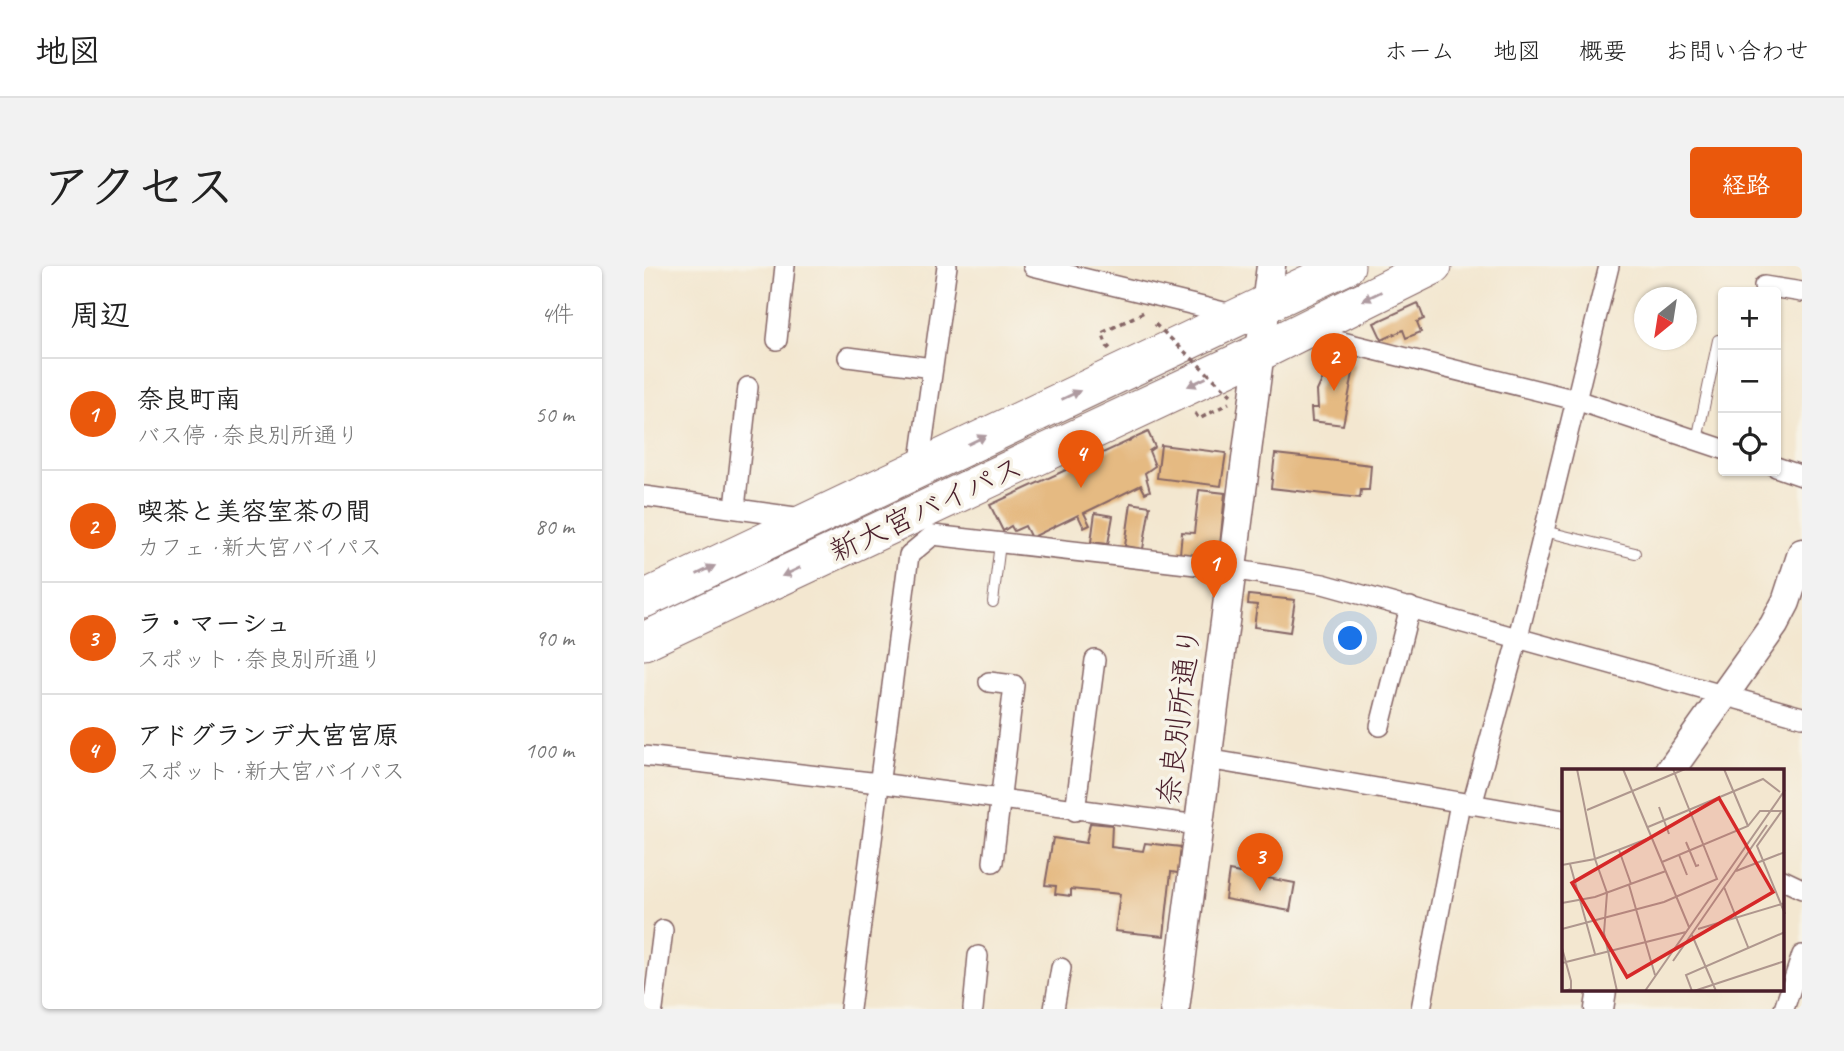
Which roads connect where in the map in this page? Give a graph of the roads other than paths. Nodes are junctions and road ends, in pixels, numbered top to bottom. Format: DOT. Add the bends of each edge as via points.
graph roads {
  1 [pos="785,266"];
  2 [pos="947,266"];
  3 [pos="1033,266"];
  4 [pos="1271,266"];
  5 [pos="1346,266"];
  6 [pos="1433,266"];
  7 [pos="1609,266"];
  8 [pos="1763,286"];
  9 [pos="1802,292"];
  10 [pos="1258,324"];
  11 [pos="1300,331"];
  12 [pos="777,340"];
  13 [pos="1718,340"];
  14 [pos="848,357"];
  15 [pos="932,368"];
  16 [pos="748,387"];
  17 [pos="1576,400"];
  18 [pos="1697,440"];
  19 [pos="1718,447"];
  20 [pos="919,468"];
  21 [pos="1781,469"];
  22 [pos="1802,476"];
  23 [pos="644,496"];
  24 [pos="735,508"];
  25 [pos="813,519"];
  26 [pos="1544,531"];
  27 [pos="1000,543"];
  28 [pos="1635,552"];
  29 [pos="1802,553"];
  30 [pos="1231,569"];
  31 [pos="644,599"];
  32 [pos="993,602"];
  33 [pos="1410,607"];
  34 [pos="1518,637"];
  35 [pos="644,641"];
  36 [pos="1095,660"];
  37 [pos="989,682"];
  38 [pos="1724,695"];
  39 [pos="1802,717"];
  40 [pos="1380,726"];
  41 [pos="644,756"];
  42 [pos="1207,759"];
  43 [pos="1671,769"];
  44 [pos="879,783"];
  45 [pos="1000,800"];
  46 [pos="1466,804"];
  47 [pos="1075,811"];
  48 [pos="1562,820"];
  49 [pos="1198,825"];
  50 [pos="993,862"];
  51 [pos="1784,880"];
  52 [pos="1802,889"];
  53 [pos="663,930"];
  54 [pos="1802,955"];
  55 [pos="978,956"];
  56 [pos="1061,968"];
  57 [pos="1180,1008"];
  58 [pos="653,1009"];
  59 [pos="850,1009"];
  60 [pos="973,1009"];
  61 [pos="1054,1009"];
  62 [pos="1422,1009"];
  63 [pos="1784,1009"];
  1 -- 12 [label="street"];
  2 -- 15 [label="street"];
  3 -- 10 [label="street"];
  4 -- 10 [label="street, 奈良別所通り"];
  5 -- 10 [label="highway, 新大宮バイパス"];
  6 -- 11 [label="highway, 新大宮バイパス, one-way"];
  7 -- 17 [label="street"];
  8 -- 9 [label="street"];
  10 -- 11 [label="highway, 新大宮バイパス"];
  20 -- 10 [label="highway, 新大宮バイパス, one-way"];
  10 -- 30 [label="street, 奈良別所通り"];
  10 -- 35 [label="highway, 新大宮バイパス, one-way"];
  11 -- 17 [label="street"];
  13 -- 18 [label="lane"];
  14 -- 15 [label="street"];
  15 -- 20 [label="street"];
  16 -- 24 [label="street"];
  17 -- 18 [label="street"];
  17 -- 26 [label="street"];
  18 -- 19 [label="street"];
  20 -- 25 [label="highway, 新大宮バイパス"];
  21 -- 22 [label="street"];
  23 -- 24 [label="street"];
  24 -- 25 [label="street"];
  31 -- 25 [label="highway, 新大宮バイパス, one-way"];
  26 -- 28 [label="lane"];
  26 -- 34 [label="street"];
  27 -- 30 [label="street"];
  27 -- 32 [label="lane"];
  27 -- 44 [label="street" via="933,535 909,555"];
  29 -- 38 [label="street" via="1786,602"];
  30 -- 33 [label="street" via="1323,584"];
  30 -- 42 [label="street, 奈良別所通り"];
  33 -- 34 [label="street"];
  33 -- 40 [label="street"];
  34 -- 38 [label="street"];
  34 -- 46 [label="street"];
  36 -- 47 [label="street"];
  37 -- 45 [label="street" via="1014,685"];
  38 -- 39 [label="street"];
  38 -- 43 [label="street"];
  41 -- 44 [label="street"];
  42 -- 46 [label="street"];
  42 -- 49 [label="street, 奈良別所通り"];
  44 -- 45 [label="street"];
  44 -- 59 [label="street"];
  45 -- 47 [label="street"];
  45 -- 50 [label="street"];
  46 -- 48 [label="street"];
  46 -- 62 [label="street"];
  47 -- 49 [label="street"];
  49 -- 57 [label="street, 奈良別所通り"];
  51 -- 52 [label="street"];
  53 -- 58 [label="street"];
  54 -- 63 [label="street"];
  55 -- 60 [label="street"];
  56 -- 61 [label="street"];
}
